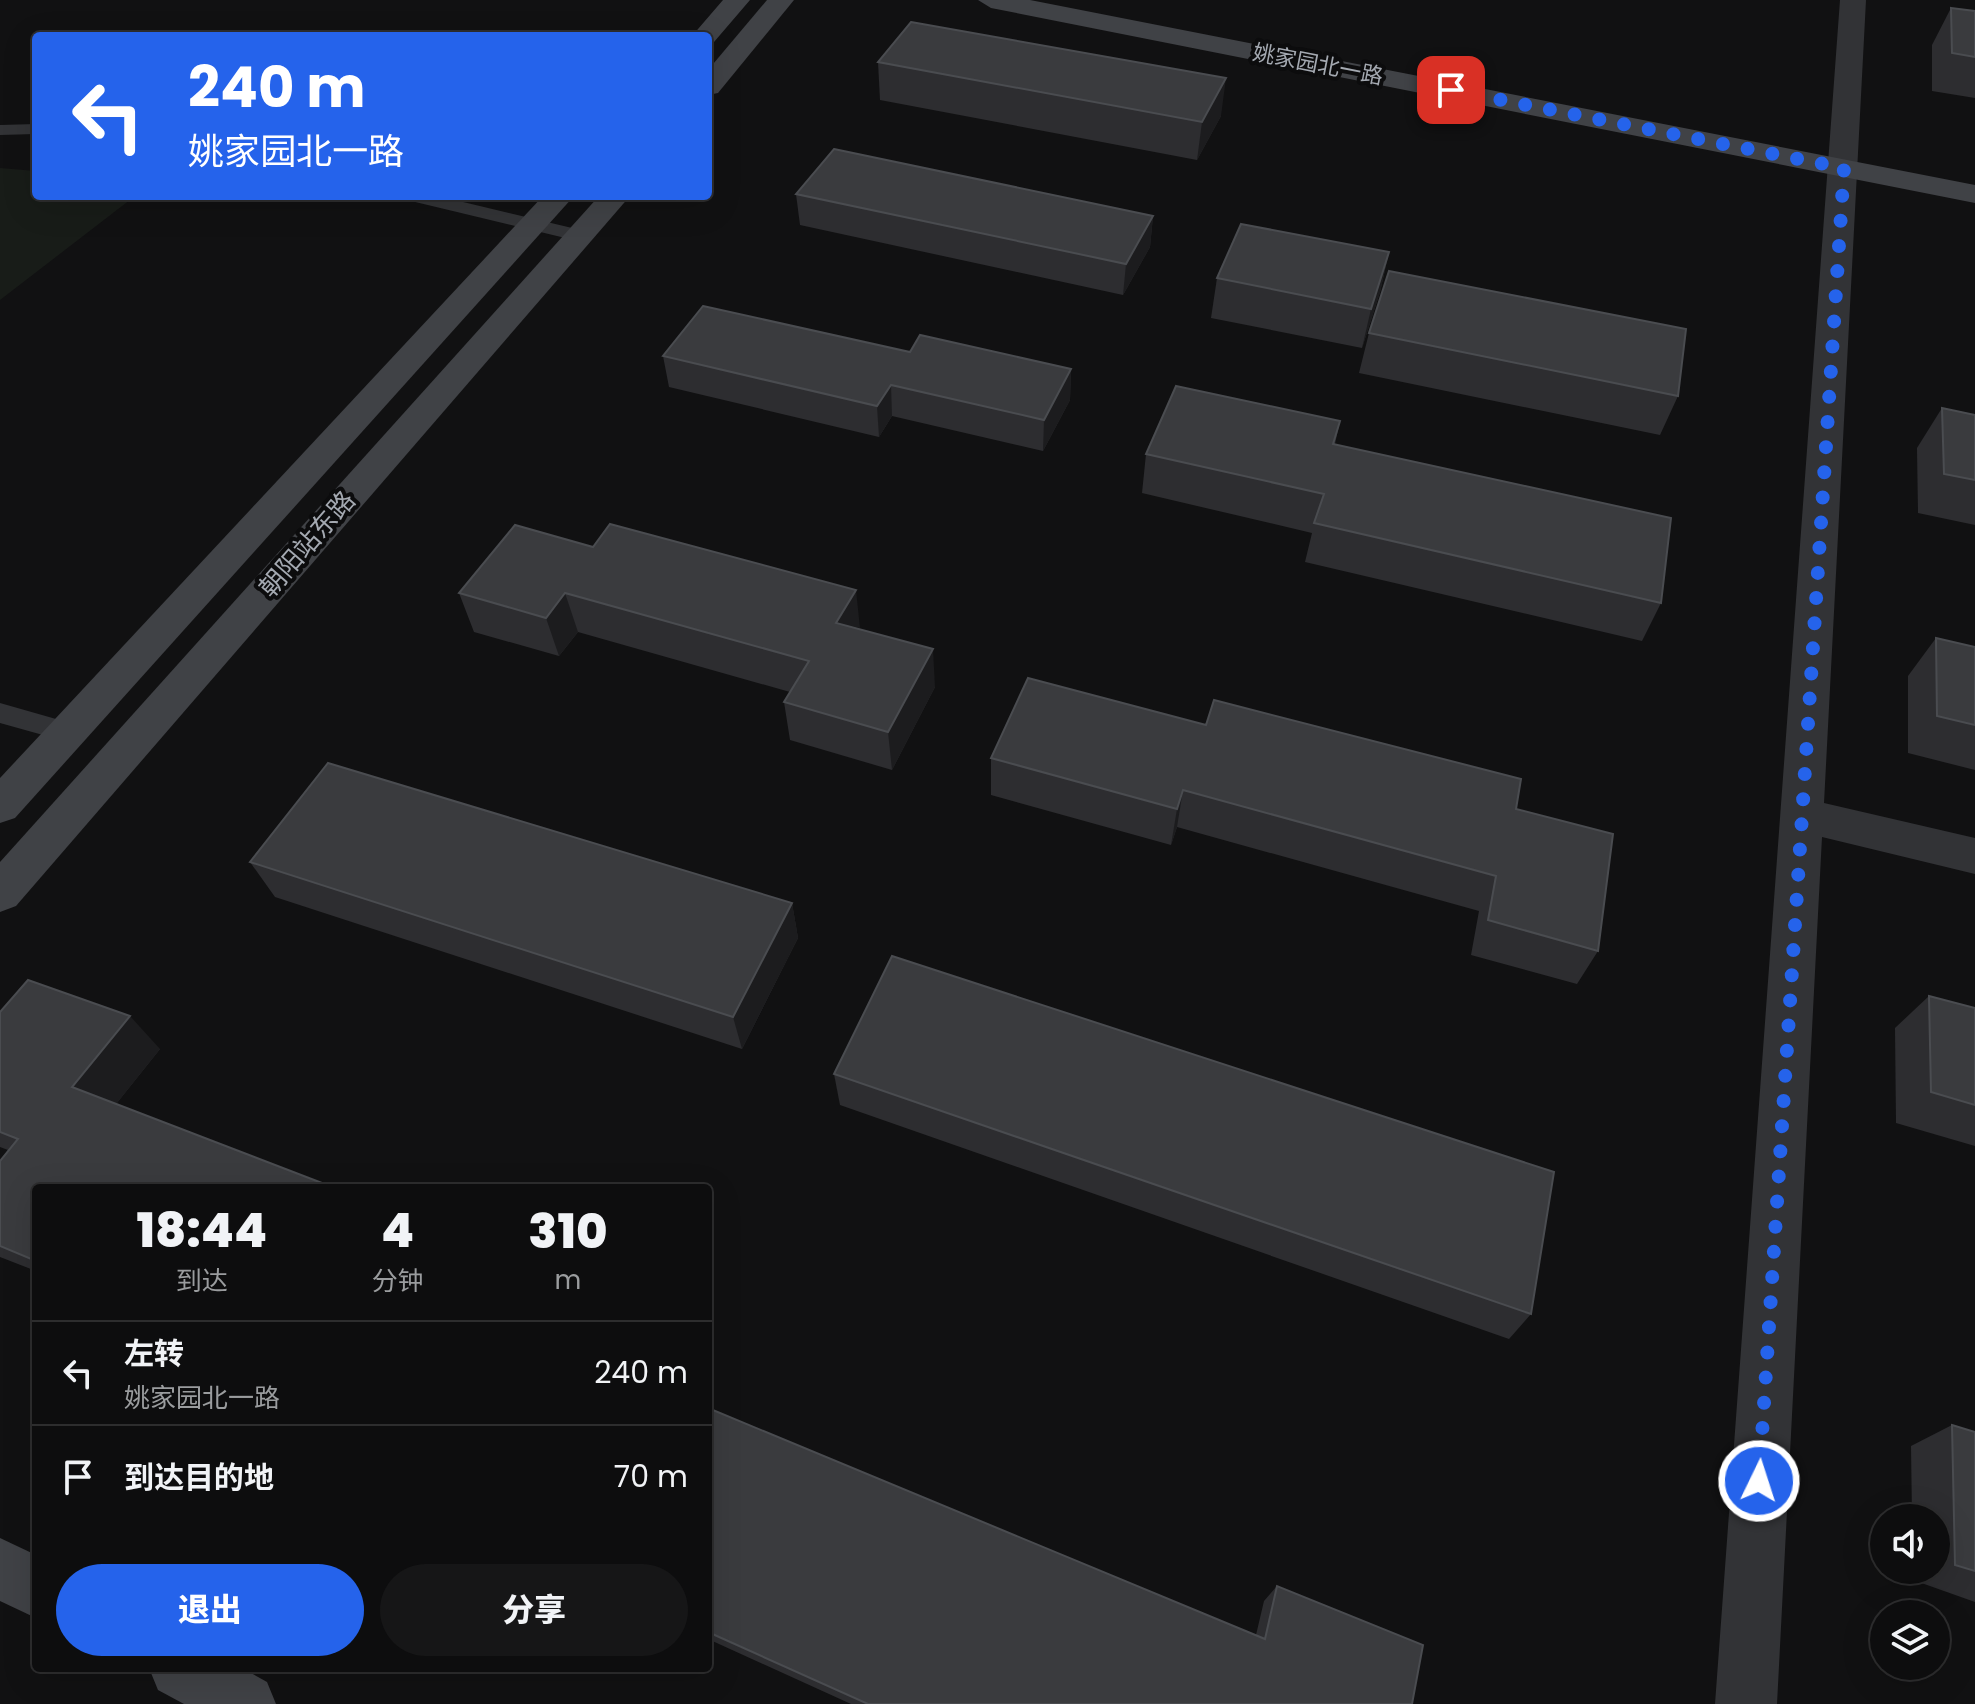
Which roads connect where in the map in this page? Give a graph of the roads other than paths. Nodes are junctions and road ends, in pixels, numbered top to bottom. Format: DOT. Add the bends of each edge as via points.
graph roads {
  1 [pos="737,0"];
  2 [pos="781,0"];
  3 [pos="991,0"];
  4 [pos="1095,0"];
  5 [pos="1853,0"];
  6 [pos="709,32"];
  7 [pos="712,82"];
  8 [pos="32,129"];
  9 [pos="0,130"];
  10 [pos="1844,157"];
  11 [pos="1975,171"];
  12 [pos="1975,194"];
  13 [pos="430,200"];
  14 [pos="555,200"];
  15 [pos="612,200"];
  16 [pos="531,226"];
  17 [pos="582,236"];
  18 [pos="0,713"];
  19 [pos="68,732"];
  20 [pos="0,806"];
  21 [pos="1800,814"];
  22 [pos="1975,856"];
  23 [pos="0,893"];
  24 [pos="0,1568"];
  25 [pos="32,1586"];
  26 [pos="187,1672"];
  27 [pos="245,1704"];
  28 [pos="1746,1704"];
  1 -- 6 [label="street"];
  2 -- 7 [label="street"];
  3 -- 10 [label="street, 姚家园北一路"];
  4 -- 10 [label="street, 姚家园北一路" via="1754,125"];
  5 -- 10 [label="street"];
  8 -- 9 [label="lane"];
  10 -- 11 [label="street, 姚家园北一路"];
  10 -- 12 [label="street, 姚家园北一路"];
  10 -- 21 [label="street"];
  13 -- 16 [label="lane"];
  14 -- 16 [label="street, 朝阳站东路"];
  15 -- 17 [label="street, 朝阳站东路"];
  16 -- 17 [label="lane"];
  16 -- 19 [label="street, 朝阳站东路"];
  17 -- 23 [label="street, 朝阳站东路"];
  18 -- 19 [label="lane"];
  19 -- 20 [label="street, 朝阳站东路"];
  21 -- 22 [label="street"];
  21 -- 28 [label="street"];
  24 -- 25 [label="street"];
  26 -- 27 [label="street"];
}
